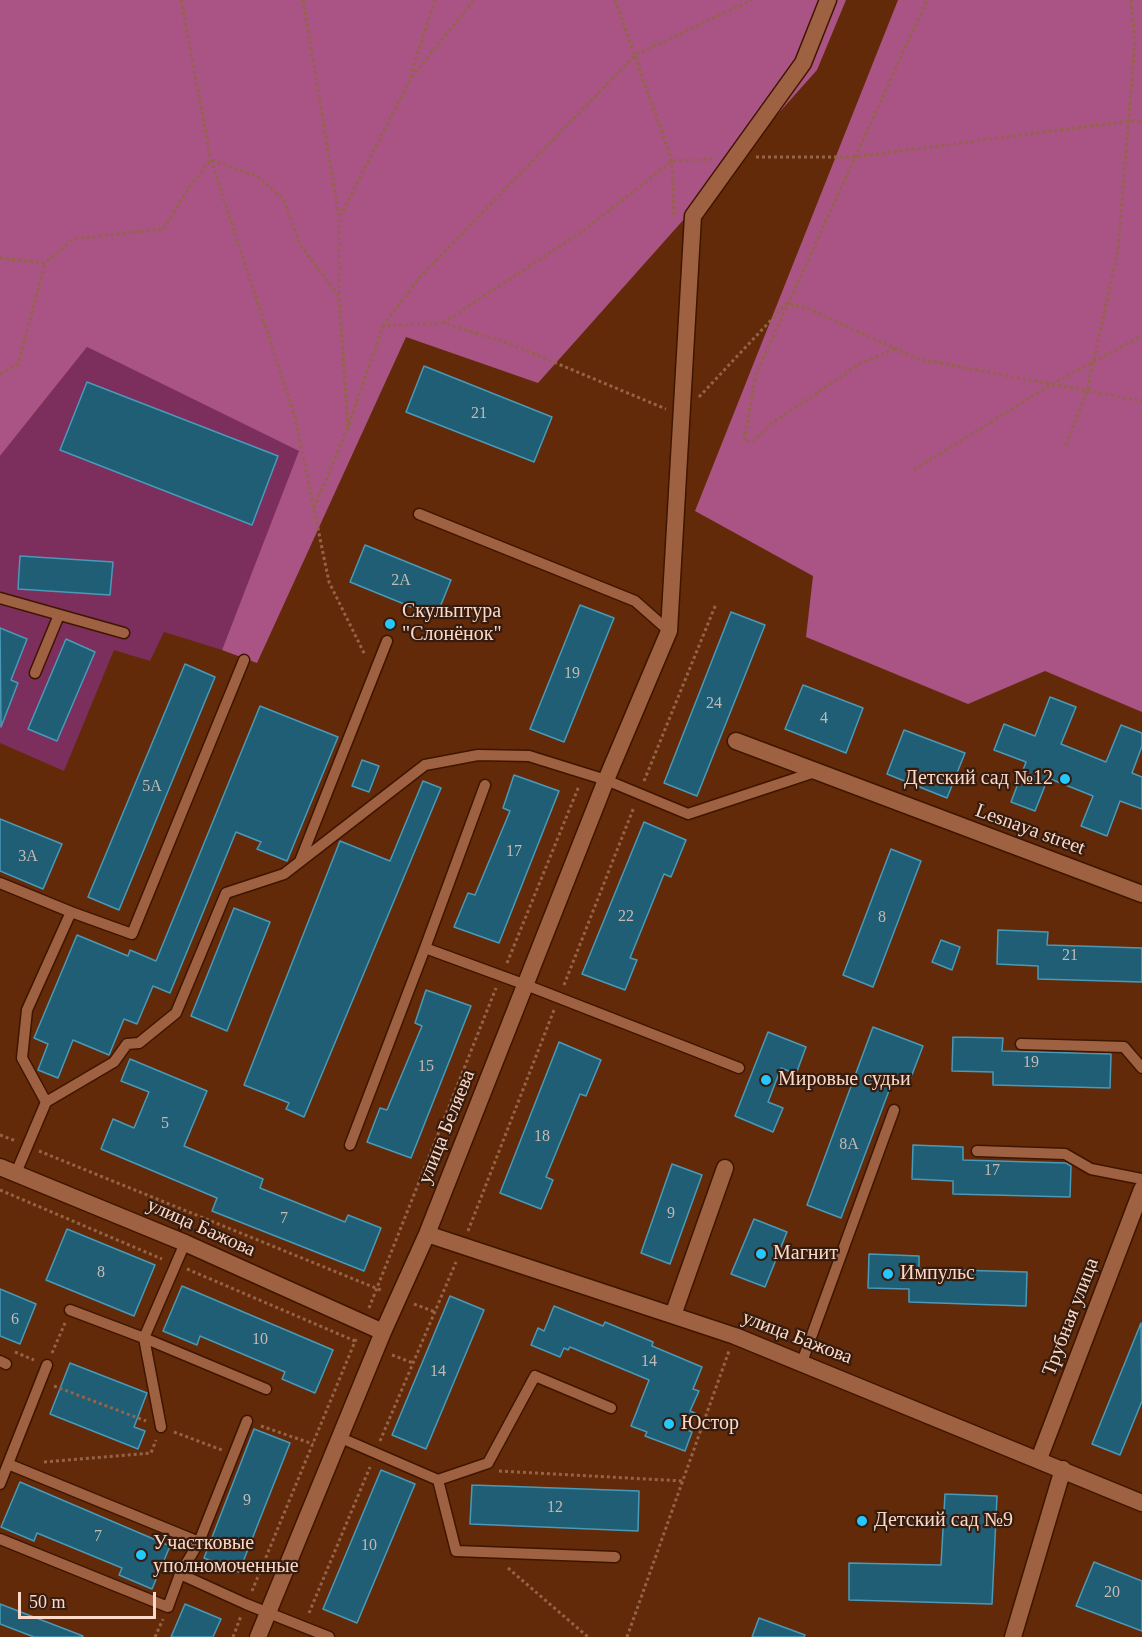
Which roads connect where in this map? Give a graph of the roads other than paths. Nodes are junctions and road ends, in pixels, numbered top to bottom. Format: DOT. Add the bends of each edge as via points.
graph roads {
  1 [pos="828,0"];
  2 [pos="418,514"];
  3 [pos="0,598"];
  4 [pos="59,615"];
  5 [pos="669,631"];
  6 [pos="124,633"];
  7 [pos="387,640"];
  8 [pos="244,660"];
  9 [pos="35,673"];
  10 [pos="736,741"];
  11 [pos="815,772"];
  12 [pos="606,780"];
  13 [pos="485,785"];
  14 [pos="300,861"];
  15 [pos="0,883"];
  16 [pos="1142,894"];
  17 [pos="71,912"];
  18 [pos="424,948"];
  19 [pos="526,985"];
  20 [pos="1021,1044"];
  21 [pos="739,1068"];
  22 [pos="1142,1068"];
  23 [pos="46,1102"];
  24 [pos="894,1110"];
  25 [pos="350,1145"];
  26 [pos="977,1151"];
  27 [pos="725,1168"];
  28 [pos="8,1170"];
  29 [pos="1142,1179"];
  30 [pos="1142,1189"];
  31 [pos="428,1234"];
  32 [pos="185,1243"];
  33 [pos="70,1310"];
  34 [pos="673,1315"];
  35 [pos="383,1332"];
  36 [pos="144,1338"];
  37 [pos="802,1362"];
  38 [pos="47,1365"];
  39 [pos="266,1389"];
  40 [pos="610,1408"];
  41 [pos="247,1421"];
  42 [pos="161,1426"];
  43 [pos="341,1438"];
  44 [pos="1039,1459"];
  45 [pos="8,1464"];
  46 [pos="1063,1469"];
  47 [pos="438,1480"];
  48 [pos="0,1484"];
  49 [pos="1142,1503"];
  50 [pos="0,1539"];
  51 [pos="199,1542"];
  52 [pos="615,1557"];
  53 [pos="180,1574"];
  54 [pos="268,1612"];
  55 [pos="258,1637"];
  56 [pos="329,1637"];
  57 [pos="1013,1637"];
  1 -- 5 [label="street, улица Беляева" via="802,63 693,216"];
  2 -- 5 [label="lane" via="635,602"];
  3 -- 4 [label="lane"];
  4 -- 6 [label="lane"];
  4 -- 9 [label="lane"];
  5 -- 12 [label="street, улица Беляева"];
  7 -- 14 [label="lane"];
  8 -- 17 [label="lane" via="132,934"];
  10 -- 11 [label="street, Lesnaya street"];
  11 -- 12 [label="lane" via="688,814"];
  11 -- 16 [label="street, Lesnaya street"];
  12 -- 14 [label="lane" via="529,756 478,755 425,765"];
  12 -- 19 [label="street, улица Беляева"];
  13 -- 18 [label="lane"];
  14 -- 23 [label="lane" via="284,874 226,893 176,1013 140,1043 127,1044 114,1062"];
  15 -- 17 [label="lane"];
  17 -- 23 [label="lane" via="27,1010 22,1058"];
  18 -- 19 [label="lane"];
  18 -- 25 [label="lane"];
  19 -- 21 [label="lane"];
  19 -- 31 [label="street, улица Беляева"];
  20 -- 22 [label="lane" via="1124,1047"];
  23 -- 28 [label="lane" via="26,1146"];
  24 -- 37 [label="lane"];
  26 -- 29 [label="lane" via="1065,1154 1091,1169"];
  27 -- 34 [label="street"];
  28 -- 32 [label="street, улица Бажова"];
  30 -- 44 [label="street, Трубная улица"];
  31 -- 34 [label="street, улица Бажова"];
  31 -- 35 [label="street, улица Беляева"];
  32 -- 35 [label="street, улица Бажова"];
  32 -- 36 [label="lane"];
  33 -- 36 [label="lane"];
  34 -- 37 [label="street, улица Бажова"];
  35 -- 43 [label="street, улица Беляева"];
  36 -- 39 [label="lane"];
  36 -- 42 [label="lane"];
  37 -- 44 [label="street, улица Бажова"];
  38 -- 45 [label="lane"];
  40 -- 47 [label="lane" via="535,1376 488,1463"];
  41 -- 51 [label="lane"];
  43 -- 47 [label="lane"];
  43 -- 54 [label="street, улица Беляева"];
  44 -- 46 [label="street, улица Бажова"];
  45 -- 48 [label="lane"];
  45 -- 51 [label="lane"];
  46 -- 49 [label="street, улица Бажова"];
  46 -- 57 [label="street"];
  47 -- 52 [label="lane" via="456,1551"];
  50 -- 53 [label="lane" via="168,1607"];
  51 -- 53 [label="lane"];
  53 -- 54 [label="lane"];
  54 -- 55 [label="street, улица Беляева"];
  54 -- 56 [label="lane"];
}
